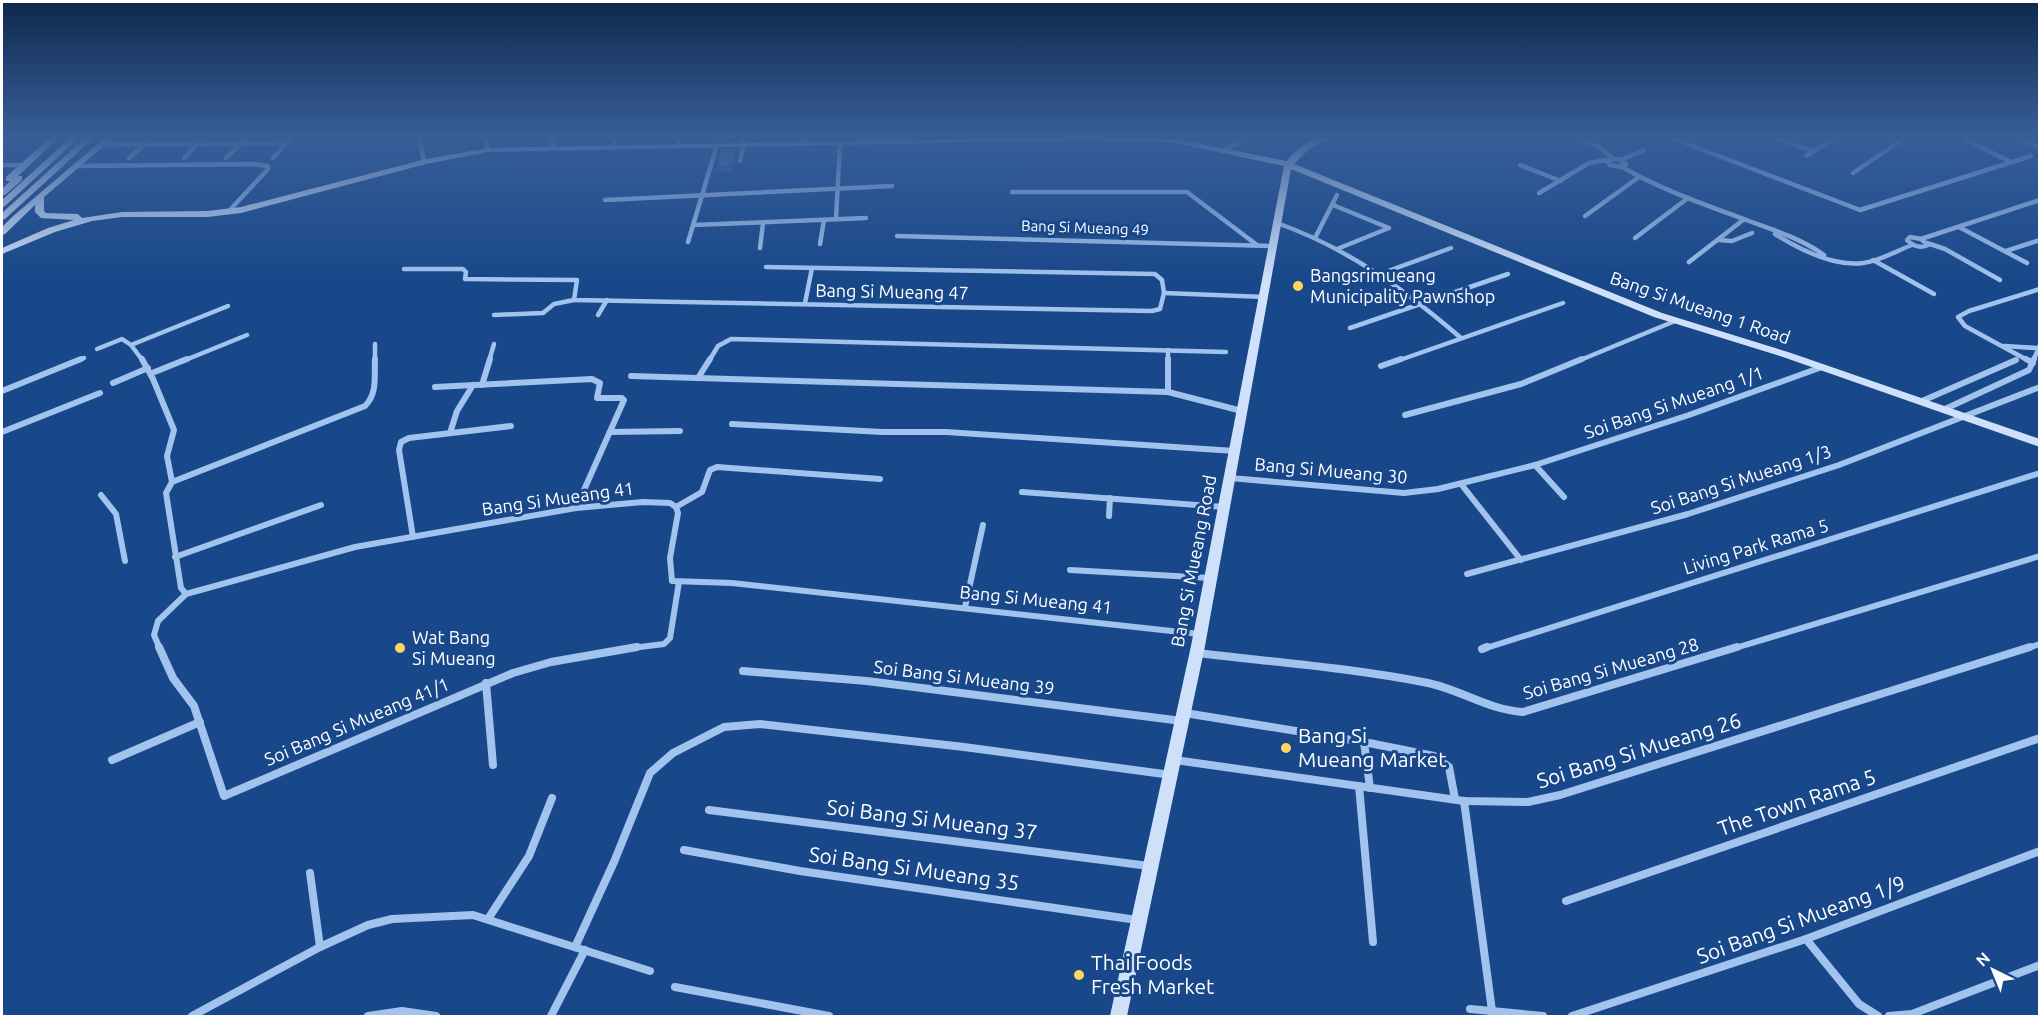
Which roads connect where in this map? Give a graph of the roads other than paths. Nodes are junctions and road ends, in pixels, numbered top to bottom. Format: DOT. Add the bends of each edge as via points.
graph roads {
  1 [pos="14,183"];
  2 [pos="26,183"];
  3 [pos="40,183"];
  4 [pos="52,183"];
  5 [pos="58,183"];
  6 [pos="255,183"];
  7 [pos="344,183"];
  8 [pos="706,183"];
  9 [pos="838,183"];
  10 [pos="1285,183"];
  11 [pos="1331,183"];
  12 [pos="1558,183"];
  13 [pos="1631,183"];
  14 [pos="1652,183"];
  15 [pos="1788,183"];
  16 [pos="1946,183"];
  17 [pos="892,186"];
  18 [pos="838,188"];
  19 [pos="1012,192"];
  20 [pos="2,193"];
  21 [pos="1539,193"];
  22 [pos="703,195"];
  23 [pos="1337,195"];
  24 [pos="39,197"];
  25 [pos="1688,198"];
  26 [pos="605,200"];
  27 [pos="2040,200"];
  28 [pos="2,204"];
  29 [pos="1333,205"];
  30 [pos="21,211"];
  31 [pos="228,212"];
  32 [pos="104,216"];
  33 [pos="168,216"];
  34 [pos="1585,216"];
  35 [pos="2,217"];
  36 [pos="866,218"];
  37 [pos="836,219"];
  38 [pos="824,220"];
  39 [pos="1743,220"];
  40 [pos="764,223"];
  41 [pos="1277,223"];
  42 [pos="693,225"];
  43 [pos="1959,227"];
  44 [pos="2,232"];
  45 [pos="1752,233"];
  46 [pos="897,236"];
  47 [pos="1316,236"];
  48 [pos="1635,238"];
  49 [pos="1921,239"];
  50 [pos="1719,240"];
  51 [pos="2040,240"];
  52 [pos="688,242"];
  53 [pos="1927,243"];
  54 [pos="820,244"];
  55 [pos="1912,245"];
  56 [pos="1257,246"];
  57 [pos="1273,246"];
  58 [pos="760,248"];
  59 [pos="1451,248"];
  60 [pos="1337,249"];
  61 [pos="4,250"];
  62 [pos="2006,251"];
  63 [pos="1873,260"];
  64 [pos="1689,262"];
  65 [pos="2027,263"];
  66 [pos="766,267"];
  67 [pos="812,268"];
  68 [pos="404,269"];
  69 [pos="1380,274"];
  70 [pos="1508,274"];
  71 [pos="2000,279"];
  72 [pos="2040,289"];
  73 [pos="1164,293"];
  74 [pos="1934,294"];
  75 [pos="1264,297"];
  76 [pos="574,300"];
  77 [pos="606,300"];
  78 [pos="805,303"];
  79 [pos="1563,303"];
  80 [pos="1422,304"];
  81 [pos="228,306"];
  82 [pos="494,315"];
  83 [pos="598,315"];
  84 [pos="1676,321"];
  85 [pos="1350,328"];
  86 [pos="247,335"];
  87 [pos="1461,338"];
  88 [pos="375,344"];
  89 [pos="494,344"];
  90 [pos="131,345"];
  91 [pos="2001,346"];
  92 [pos="2038,347"];
  93 [pos="97,349"];
  94 [pos="1168,350"];
  95 [pos="1226,352"];
  96 [pos="84,358"];
  97 [pos="2016,360"];
  98 [pos="2033,363"];
  99 [pos="1381,366"];
  100 [pos="1822,367"];
  101 [pos="150,371"];
  102 [pos="631,376"];
  103 [pos="698,378"];
  104 [pos="113,383"];
  105 [pos="473,385"];
  106 [pos="482,385"];
  107 [pos="435,387"];
  108 [pos="2040,387"];
  109 [pos="2,391"];
  110 [pos="1168,392"];
  111 [pos="100,393"];
  112 [pos="1922,401"];
  113 [pos="1945,409"];
  114 [pos="1242,411"];
  115 [pos="1405,415"];
  116 [pos="1967,416"];
  117 [pos="732,424"];
  118 [pos="511,426"];
  119 [pos="680,431"];
  120 [pos="2,432"];
  121 [pos="610,432"];
  122 [pos="450,433"];
  123 [pos="2040,435"];
  124 [pos="2029,439"];
  125 [pos="2040,443"];
  126 [pos="1235,451"];
  127 [pos="1535,465"];
  128 [pos="2040,473"];
  129 [pos="1230,478"];
  130 [pos="880,479"];
  131 [pos="172,482"];
  132 [pos="1461,484"];
  133 [pos="1022,492"];
  134 [pos="101,495"];
  135 [pos="1564,497"];
  136 [pos="1110,498"];
  137 [pos="321,505"];
  138 [pos="676,507"];
  139 [pos="1224,507"];
  140 [pos="576,508"];
  141 [pos="1109,516"];
  142 [pos="982,525"];
  143 [pos="413,537"];
  144 [pos="2040,556"];
  145 [pos="175,558"];
  146 [pos="1521,560"];
  147 [pos="125,561"];
  148 [pos="1070,570"];
  149 [pos="1467,574"];
  150 [pos="1211,578"];
  151 [pos="679,582"];
  152 [pos="186,594"];
  153 [pos="965,608"];
  154 [pos="1199,634"];
  155 [pos="2040,644"];
  156 [pos="1482,649"];
  157 [pos="1196,653"];
  158 [pos="742,671"];
  159 [pos="486,683"];
  160 [pos="1183,717"];
  161 [pos="200,722"];
  162 [pos="2040,738"];
  163 [pos="1364,742"];
  164 [pos="1175,759"];
  165 [pos="112,760"];
  166 [pos="493,765"];
  167 [pos="1171,775"];
  168 [pos="1359,786"];
  169 [pos="1370,788"];
  170 [pos="552,798"];
  171 [pos="1460,800"];
  172 [pos="709,810"];
  173 [pos="684,850"];
  174 [pos="2040,851"];
  175 [pos="1151,866"];
  176 [pos="310,873"];
  177 [pos="1566,901"];
  178 [pos="488,920"];
  179 [pos="1139,920"];
  180 [pos="1806,939"];
  181 [pos="1373,942"];
  182 [pos="320,947"];
  183 [pos="575,947"];
  184 [pos="585,950"];
  185 [pos="2040,965"];
  186 [pos="650,971"];
  187 [pos="675,987"];
  188 [pos="1470,1010"];
  189 [pos="1492,1011"];
  190 [pos="192,1017"];
  191 [pos="368,1017"];
  192 [pos="436,1017"];
  193 [pos="551,1017"];
  194 [pos="829,1017"];
  195 [pos="1119,1017"];
  196 [pos="1543,1017"];
  197 [pos="1572,1017"];
  198 [pos="1878,1017"];
  199 [pos="1890,1017"];
  1 -- 20 [label="street"];
  2 -- 28 [label="street"];
  3 -- 35 [label="street"];
  4 -- 30 [label="street"];
  5 -- 24 [label="street"];
  6 -- 31 [label="street"];
  7 -- 31 [label="street, Bang Si Mueang 1 Road"];
  8 -- 22 [label="street"];
  9 -- 18 [label="street"];
  10 -- 41 [label="street, Bang Si Mueang Road"];
  11 -- 84 [label="street, Bang Si Mueang 1 Road"];
  12 -- 21 [label="street"];
  13 -- 34 [label="street"];
  14 -- 25 [label="street"];
  15 -- 16 [label="street" via="1860,210"];
  17 -- 18 [label="street"];
  18 -- 22 [label="street"];
  18 -- 37 [label="street"];
  19 -- 56 [label="street" via="1181,190 1200,199"];
  22 -- 26 [label="street"];
  22 -- 42 [label="street"];
  23 -- 29 [label="street"];
  24 -- 30 [label="street"];
  24 -- 32 [label="street" via="39,212 44,216"];
  25 -- 39 [label="street"];
  25 -- 48 [label="street"];
  27 -- 43 [label="street"];
  29 -- 47 [label="street"];
  29 -- 60 [label="street" via="1389,228"];
  30 -- 44 [label="street"];
  31 -- 33 [label="street, Bang Si Mueang 1 Road"];
  32 -- 33 [label="street"];
  32 -- 61 [label="street" via="71,224"];
  33 -- 61 [label="street" via="75,228"];
  36 -- 37 [label="street"];
  37 -- 38 [label="street"];
  38 -- 40 [label="street"];
  38 -- 54 [label="street"];
  39 -- 50 [label="street"];
  39 -- 63 [label="street" via="1853,264"];
  40 -- 42 [label="street"];
  40 -- 58 [label="street"];
  41 -- 47 [label="street"];
  41 -- 57 [label="street, Bang Si Mueang Road"];
  42 -- 52 [label="street"];
  43 -- 49 [label="street"];
  43 -- 62 [label="street"];
  45 -- 50 [label="street" via="1732,241"];
  46 -- 56 [label="street, Bang Si Mueang 49"];
  47 -- 60 [label="street"];
  49 -- 53 [label="street"];
  49 -- 55 [label="street" via="1907,239"];
  50 -- 64 [label="street"];
  51 -- 62 [label="street"];
  53 -- 55 [label="street" via="1924,247"];
  53 -- 71 [label="street"];
  55 -- 63 [label="street"];
  56 -- 57 [label="street, Bang Si Mueang 49"];
  57 -- 75 [label="street, Bang Si Mueang Road"];
  59 -- 69 [label="street"];
  60 -- 69 [label="street"];
  62 -- 65 [label="street"];
  63 -- 74 [label="street"];
  66 -- 67 [label="street"];
  67 -- 73 [label="street" via="1160,276"];
  67 -- 78 [label="street"];
  68 -- 76 [label="street" via="463,269 465,279 571,279 579,284"];
  69 -- 80 [label="street"];
  70 -- 80 [label="street"];
  72 -- 91 [label="street" via="1958,317 1965,326"];
  73 -- 75 [label="street"];
  73 -- 78 [label="street, Bang Si Mueang 47" via="1160,309 1152,311"];
  75 -- 114 [label="street, Bang Si Mueang Road"];
  76 -- 77 [label="street, Bang Si Mueang 47"];
  76 -- 82 [label="street" via="554,304 543,313"];
  77 -- 78 [label="street, Bang Si Mueang 47"];
  77 -- 83 [label="street"];
  79 -- 87 [label="street"];
  80 -- 85 [label="street"];
  80 -- 87 [label="street"];
  81 -- 90 [label="street"];
  84 -- 100 [label="street, Bang Si Mueang 1 Road"];
  84 -- 115 [label="street" via="1521,384"];
  86 -- 101 [label="street"];
  87 -- 99 [label="street"];
  88 -- 131 [label="street" via="374,392 365,405"];
  89 -- 106 [label="street"];
  90 -- 93 [label="street" via="122,339"];
  90 -- 101 [label="street"];
  91 -- 92 [label="street"];
  91 -- 98 [label="street"];
  92 -- 98 [label="street"];
  94 -- 95 [label="street"];
  94 -- 103 [label="street" via="731,339 717,346"];
  94 -- 110 [label="street"];
  96 -- 109 [label="street"];
  97 -- 112 [label="street"];
  98 -- 113 [label="street" via="2029,370"];
  100 -- 112 [label="street, Bang Si Mueang 1 Road"];
  100 -- 127 [label="street, Soi Bang Si Mueang 1/1"];
  101 -- 104 [label="street"];
  101 -- 131 [label="street" via="174,429 165,466"];
  102 -- 103 [label="street"];
  103 -- 110 [label="street"];
  105 -- 106 [label="street"];
  105 -- 107 [label="street"];
  105 -- 122 [label="street" via="457,411"];
  106 -- 121 [label="street" via="598,380 597,398 624,400"];
  108 -- 116 [label="street, Soi Bang Si Mueang 1/3"];
  110 -- 114 [label="street"];
  111 -- 120 [label="street"];
  112 -- 113 [label="street, Bang Si Mueang 1 Road"];
  113 -- 116 [label="street, Bang Si Mueang 1 Road"];
  114 -- 126 [label="street, Bang Si Mueang Road"];
  116 -- 124 [label="street, Bang Si Mueang 1 Road"];
  116 -- 146 [label="street, Soi Bang Si Mueang 1/3" via="1839,465 1731,500"];
  117 -- 126 [label="street" via="946,432"];
  118 -- 122 [label="street"];
  119 -- 121 [label="street"];
  121 -- 140 [label="street"];
  122 -- 143 [label="street" via="409,438 400,443"];
  123 -- 124 [label="street"];
  124 -- 125 [label="street, Bang Si Mueang 1 Road"];
  126 -- 129 [label="street, Bang Si Mueang Road"];
  127 -- 132 [label="street, Bang Si Mueang 30"];
  127 -- 135 [label="street"];
  128 -- 156 [label="street, Living Park Rama 5"];
  129 -- 132 [label="street, Bang Si Mueang 30" via="1404,493"];
  129 -- 139 [label="street, Bang Si Mueang Road"];
  130 -- 138 [label="street" via="717,467 710,470 702,492"];
  131 -- 145 [label="street" via="166,493"];
  132 -- 146 [label="street"];
  133 -- 136 [label="street"];
  134 -- 147 [label="street" via="116,514"];
  136 -- 139 [label="street"];
  136 -- 141 [label="street"];
  137 -- 145 [label="street"];
  138 -- 140 [label="street, Bang Si Mueang 41" via="670,502 643,502"];
  138 -- 151 [label="street" via="670,578"];
  139 -- 150 [label="street, Bang Si Mueang Road"];
  140 -- 143 [label="street, Bang Si Mueang 41"];
  142 -- 153 [label="street"];
  143 -- 152 [label="street, Bang Si Mueang 41" via="328,554"];
  144 -- 157 [label="street, Soi Bang Si Mueang 28" via="1523,712 1500,710 1460,691 1413,680"];
  145 -- 152 [label="street" via="181,588"];
  146 -- 149 [label="street, Soi Bang Si Mueang 1/3"];
  148 -- 150 [label="street"];
  150 -- 154 [label="street, Bang Si Mueang Road"];
  151 -- 153 [label="street, Bang Si Mueang 41"];
  151 -- 159 [label="street, Soi Bang Si Mueang 41/1" via="670,638 664,644 551,662"];
  152 -- 161 [label="street, Soi Bang Si Mueang 41/1" via="158,621 154,635 173,678 194,706"];
  153 -- 154 [label="street, Bang Si Mueang 41"];
  154 -- 157 [label="street, Bang Si Mueang Road"];
  155 -- 171 [label="street, Soi Bang Si Mueang 26" via="1560,795 1528,802"];
  157 -- 160 [label="street, Bang Si Mueang Road"];
  158 -- 160 [label="street, Soi Bang Si Mueang 39" via="867,681"];
  159 -- 161 [label="street, Soi Bang Si Mueang 41/1" via="224,796"];
  159 -- 166 [label="street"];
  160 -- 163 [label="street, Soi Bang Si Mueang 39"];
  160 -- 164 [label="street, Bang Si Mueang Road"];
  161 -- 165 [label="street"];
  162 -- 177 [label="street, The Town Rama 5"];
  163 -- 169 [label="street"];
  163 -- 171 [label="street, Soi Bang Si Mueang 39" via="1444,761"];
  164 -- 167 [label="street, Bang Si Mueang Road"];
  164 -- 168 [label="street, Soi Bang Si Mueang 26"];
  167 -- 175 [label="street, Bang Si Mueang Road"];
  167 -- 183 [label="street" via="760,724 724,727 683,748 650,772"];
  168 -- 169 [label="street, Soi Bang Si Mueang 26"];
  168 -- 181 [label="street"];
  169 -- 171 [label="street, Soi Bang Si Mueang 26"];
  170 -- 178 [label="street" via="529,856"];
  171 -- 189 [label="street"];
  172 -- 175 [label="street, Soi Bang Si Mueang 37"];
  173 -- 179 [label="street, Soi Bang Si Mueang 35" via="800,871"];
  174 -- 180 [label="street, Soi Bang Si Mueang 1/9"];
  175 -- 179 [label="street, Bang Si Mueang Road"];
  176 -- 182 [label="street"];
  178 -- 182 [label="street" via="473,915 392,919 368,924"];
  178 -- 183 [label="street"];
  179 -- 195 [label="street, Bang Si Mueang Road"];
  180 -- 197 [label="street, Soi Bang Si Mueang 1/9"];
  180 -- 198 [label="street" via="1859,1004"];
  182 -- 190 [label="street"];
  183 -- 184 [label="street"];
  184 -- 186 [label="street"];
  184 -- 193 [label="street"];
  185 -- 199 [label="street" via="1912,1014"];
  187 -- 194 [label="street"];
  188 -- 189 [label="street"];
  189 -- 196 [label="street"];
  191 -- 192 [label="street" via="394,1011 425,1012"];
}
